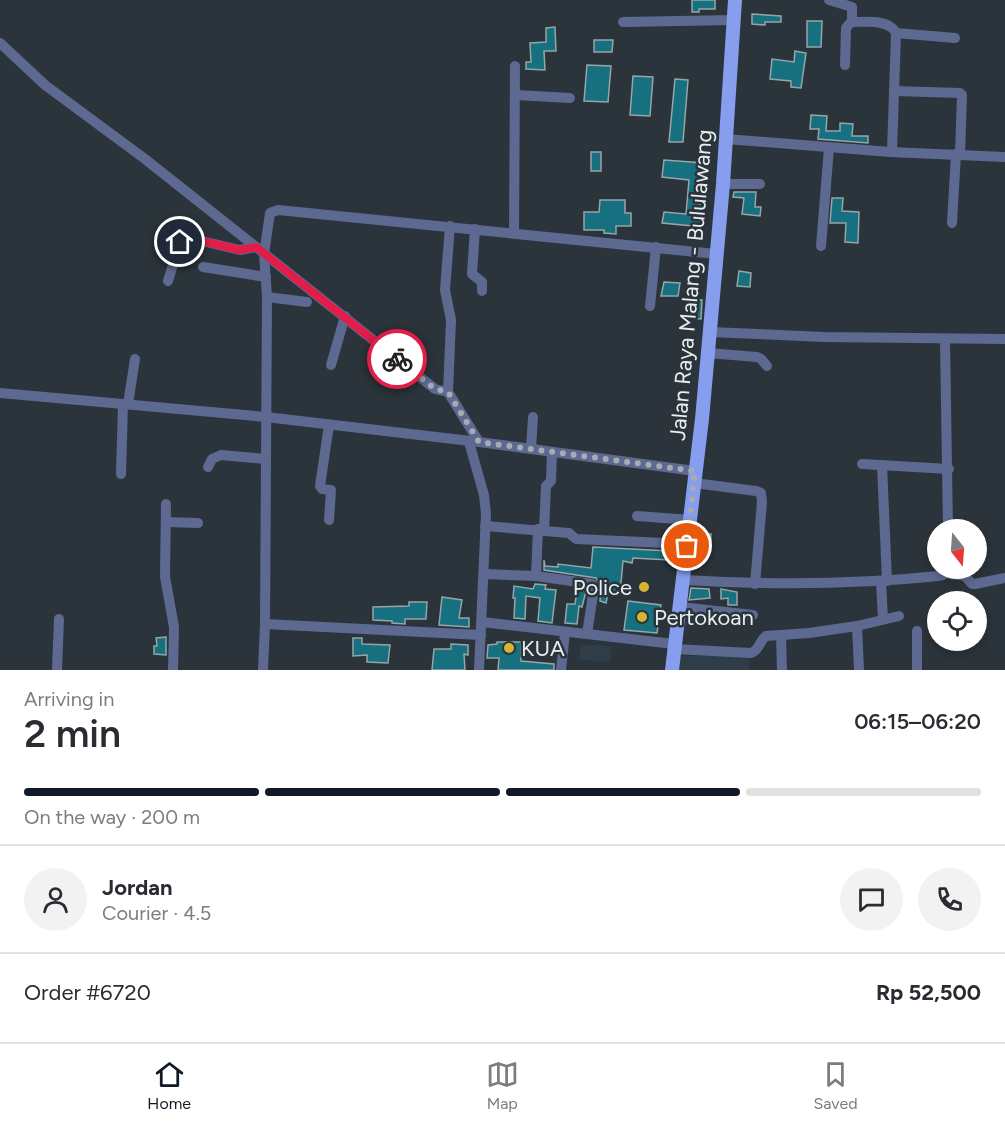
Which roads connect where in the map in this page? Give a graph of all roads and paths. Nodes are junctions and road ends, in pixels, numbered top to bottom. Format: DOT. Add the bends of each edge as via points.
graph roads {
  1 [pos="735,0"];
  2 [pos="829,0"];
  3 [pos="734,20"];
  4 [pos="623,22"];
  5 [pos="852,22"];
  6 [pos="896,33"];
  7 [pos="955,38"];
  8 [pos="0,43"];
  9 [pos="845,65"];
  10 [pos="515,66"];
  11 [pos="894,91"];
  12 [pos="516,94"];
  13 [pos="570,98"];
  14 [pos="726,140"];
  15 [pos="829,148"];
  16 [pos="892,152"];
  17 [pos="958,154"];
  18 [pos="1005,157"];
  19 [pos="723,184"];
  20 [pos="760,184"];
  21 [pos="952,223"];
  22 [pos="450,226"];
  23 [pos="475,229"];
  24 [pos="514,233"];
  25 [pos="821,246"];
  26 [pos="656,247"];
  27 [pos="260,251"];
  28 [pos="716,254"];
  29 [pos="203,267"];
  30 [pos="266,277"];
  31 [pos="168,281"];
  32 [pos="482,291"];
  33 [pos="267,297"];
  34 [pos="307,302"];
  35 [pos="650,306"];
  36 [pos="345,316"];
  37 [pos="710,332"];
  38 [pos="945,339"];
  39 [pos="1005,339"];
  40 [pos="708,353"];
  41 [pos="135,359"];
  42 [pos="331,365"];
  43 [pos="767,366"];
  44 [pos="448,392"];
  45 [pos="0,393"];
  46 [pos="126,404"];
  47 [pos="266,417"];
  48 [pos="533,417"];
  49 [pos="329,424"];
  50 [pos="474,442"];
  51 [pos="531,449"];
  52 [pos="552,452"];
  53 [pos="266,459"];
  54 [pos="862,464"];
  55 [pos="882,465"];
  56 [pos="208,467"];
  57 [pos="949,469"];
  58 [pos="121,474"];
  59 [pos="695,477"];
  60 [pos="166,504"];
  61 [pos="637,516"];
  62 [pos="948,519"];
  63 [pos="329,520"];
  64 [pos="690,520"];
  65 [pos="166,522"];
  66 [pos="198,523"];
  67 [pos="485,526"];
  68 [pos="541,530"];
  69 [pos="687,544"];
  70 [pos="484,574"];
  71 [pos="536,576"];
  72 [pos="927,577"];
  73 [pos="1005,578"];
  74 [pos="968,579"];
  75 [pos="684,580"];
  76 [pos="884,581"];
  77 [pos="755,584"];
  78 [pos="680,607"];
  79 [pos="753,615"];
  80 [pos="899,616"];
  81 [pos="59,619"];
  82 [pos="883,620"];
  83 [pos="482,622"];
  84 [pos="265,624"];
  85 [pos="857,626"];
  86 [pos="917,631"];
  87 [pos="565,633"];
  88 [pos="587,634"];
  89 [pos="481,635"];
  90 [pos="781,635"];
  91 [pos="674,647"];
  92 [pos="57,670"];
  93 [pos="172,670"];
  94 [pos="263,670"];
  95 [pos="480,670"];
  96 [pos="561,670"];
  97 [pos="672,670"];
  98 [pos="782,670"];
  99 [pos="860,670"];
  100 [pos="916,670"];
  1 -- 3 [label="main road, Jalan Raya Malang - Bululawang"];
  2 -- 5 [label="street" via="852,7"];
  3 -- 4 [label="street"];
  3 -- 14 [label="main road, Jalan Raya Malang - Bululawang"];
  5 -- 6 [label="street" via="886,24"];
  5 -- 9 [label="street" via="846,28"];
  6 -- 7 [label="street"];
  6 -- 11 [label="street"];
  8 -- 27 [label="street" via="45,84"];
  10 -- 12 [label="street"];
  11 -- 16 [label="street"];
  11 -- 17 [label="street" via="960,93"];
  12 -- 13 [label="street"];
  12 -- 24 [label="street"];
  14 -- 15 [label="street"];
  14 -- 19 [label="main road, Jalan Raya Malang - Bululawang"];
  15 -- 16 [label="street"];
  15 -- 25 [label="street"];
  16 -- 17 [label="street"];
  17 -- 18 [label="street"];
  17 -- 21 [label="street"];
  19 -- 20 [label="street"];
  19 -- 28 [label="main road, Jalan Raya Malang - Bululawang"];
  22 -- 23 [label="street"];
  22 -- 27 [label="street" via="274,211 270,213"];
  22 -- 44 [label="street" via="445,290 451,320"];
  23 -- 24 [label="street"];
  23 -- 32 [label="street" via="472,274 482,282"];
  24 -- 26 [label="street"];
  26 -- 28 [label="street"];
  26 -- 35 [label="street"];
  27 -- 30 [label="street"];
  27 -- 31 [label="street" via="184,239"];
  27 -- 36 [label="street"];
  28 -- 37 [label="main road, Jalan Raya Malang - Bululawang"];
  29 -- 30 [label="street"];
  30 -- 33 [label="street"];
  33 -- 34 [label="street"];
  33 -- 47 [label="street"];
  36 -- 42 [label="street"];
  36 -- 44 [label="street" via="435,389"];
  37 -- 38 [label="street"];
  37 -- 40 [label="main road, Jalan Raya Malang - Bululawang"];
  38 -- 39 [label="street"];
  38 -- 57 [label="street"];
  40 -- 43 [label="street" via="757,357"];
  40 -- 59 [label="main road, Jalan Raya Malang - Bululawang"];
  41 -- 46 [label="street"];
  44 -- 50 [label="street"];
  45 -- 46 [label="street"];
  46 -- 47 [label="street"];
  46 -- 58 [label="street"];
  47 -- 49 [label="street"];
  47 -- 53 [label="street"];
  48 -- 51 [label="street"];
  49 -- 50 [label="street"];
  49 -- 63 [label="street" via="320,486 331,490"];
  50 -- 51 [label="street"];
  50 -- 67 [label="street" via="484,495"];
  51 -- 52 [label="street"];
  52 -- 59 [label="street"];
  52 -- 68 [label="street" via="551,481 546,486"];
  53 -- 56 [label="street" via="221,455 212,459"];
  53 -- 84 [label="street"];
  54 -- 55 [label="street"];
  55 -- 57 [label="street"];
  55 -- 76 [label="street"];
  57 -- 62 [label="street"];
  59 -- 64 [label="main road, Jalan Raya Malang - Bululawang"];
  59 -- 77 [label="street" via="761,493"];
  60 -- 65 [label="street"];
  61 -- 64 [label="street"];
  64 -- 69 [label="main road, Jalan Raya Malang - Bululawang"];
  65 -- 66 [label="street"];
  65 -- 93 [label="street" via="165,577 174,627"];
  67 -- 68 [label="street"];
  67 -- 70 [label="street"];
  68 -- 69 [label="street" via="569,533 576,539"];
  68 -- 71 [label="street"];
  69 -- 75 [label="main road, Jalan Raya Malang - Bululawang"];
  70 -- 71 [label="street"];
  70 -- 83 [label="street"];
  71 -- 88 [label="street" via="593,584"];
  72 -- 76 [label="street"];
  73 -- 74 [label="street" via="975,584"];
  75 -- 77 [label="street"];
  75 -- 78 [label="main road, Jalan Raya Malang - Bululawang"];
  76 -- 77 [label="street"];
  76 -- 82 [label="street"];
  78 -- 79 [label="street"];
  78 -- 91 [label="main road, Jalan Raya Malang - Bululawang"];
  80 -- 82 [label="street"];
  81 -- 92 [label="street"];
  82 -- 85 [label="street"];
  83 -- 87 [label="street"];
  83 -- 89 [label="street"];
  84 -- 89 [label="street"];
  84 -- 94 [label="street"];
  85 -- 90 [label="street"];
  85 -- 99 [label="street"];
  86 -- 100 [label="street"];
  87 -- 88 [label="street"];
  87 -- 96 [label="street"];
  88 -- 91 [label="street"];
  89 -- 95 [label="street"];
  90 -- 91 [label="street" via="762,638 757,650 751,653"];
  90 -- 98 [label="street"];
  91 -- 97 [label="main road, Jalan Raya Malang - Bululawang"];
}
